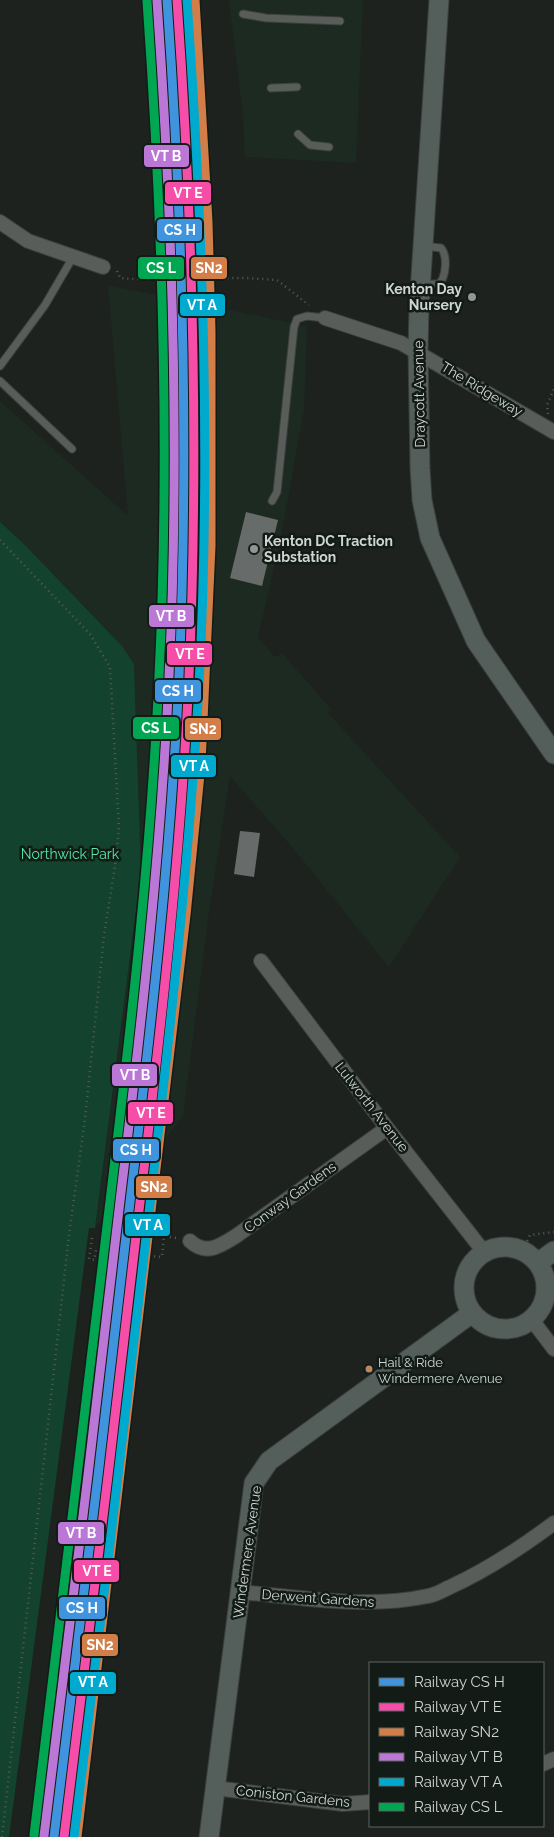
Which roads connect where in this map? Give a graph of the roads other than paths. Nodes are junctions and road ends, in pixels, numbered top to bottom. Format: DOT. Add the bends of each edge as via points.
graph roads {
  1 [pos="439,0"];
  2 [pos="243,14"];
  3 [pos="340,21"];
  4 [pos="297,87"];
  5 [pos="270,88"];
  6 [pos="298,134"];
  7 [pos="329,147"];
  8 [pos="0,222"];
  9 [pos="73,257"];
  10 [pos="103,267"];
  11 [pos="326,318"];
  12 [pos="418,351"];
  13 [pos="0,366"];
  14 [pos="0,381"];
  15 [pos="553,428"];
  16 [pos="72,449"];
  17 [pos="272,501"];
  18 [pos="554,754"];
  19 [pos="261,961"];
  20 [pos="387,1128"];
  21 [pos="190,1242"];
  22 [pos="554,1251"];
  23 [pos="484,1252"];
  24 [pos="539,1262"];
  25 [pos="550,1279"];
  26 [pos="472,1313"];
  27 [pos="532,1320"];
  28 [pos="554,1349"];
  29 [pos="554,1523"];
  30 [pos="242,1592"];
  31 [pos="215,1788"];
  32 [pos="369,1802"];
  33 [pos="209,1837"];
  1 -- 12 [label="street, Draycott Avenue"];
  2 -- 3 [label="lane"];
  4 -- 5 [label="lane"];
  6 -- 7 [label="lane" via="310,145"];
  8 -- 9 [label="street" via="28,240"];
  9 -- 10 [label="street"];
  9 -- 13 [label="lane" via="45,305"];
  11 -- 12 [label="street, The Ridgeway"];
  11 -- 17 [label="lane" via="307,316 297,319 294,327 277,492"];
  12 -- 15 [label="street, The Ridgeway"];
  12 -- 18 [label="street, Draycott Avenue" via="422,500 430,538 476,641"];
  14 -- 16 [label="lane"];
  19 -- 20 [label="street, Lulworth Avenue"];
  20 -- 21 [label="street, Conway Gardens" via="216,1249 197,1248"];
  20 -- 23 [label="street, Lulworth Avenue"];
  22 -- 24 [label="street"];
  23 -- 24 [label="street" via="509,1246 523,1250"];
  23 -- 26 [label="street" via="467,1271 464,1286"];
  24 -- 25 [label="street"];
  25 -- 27 [label="street" via="544,1304"];
  26 -- 27 [label="street" via="490,1327 505,1330"];
  26 -- 30 [label="street, Windermere Avenue" via="269,1461 254,1483"];
  27 -- 28 [label="street"];
  29 -- 30 [label="street, Derwent Gardens" via="527,1544 430,1596 334,1602"];
  30 -- 31 [label="street, Windermere Avenue"];
  31 -- 32 [label="street, Coniston Gardens" via="343,1804"];
  31 -- 33 [label="street, Windermere Avenue"];
}
